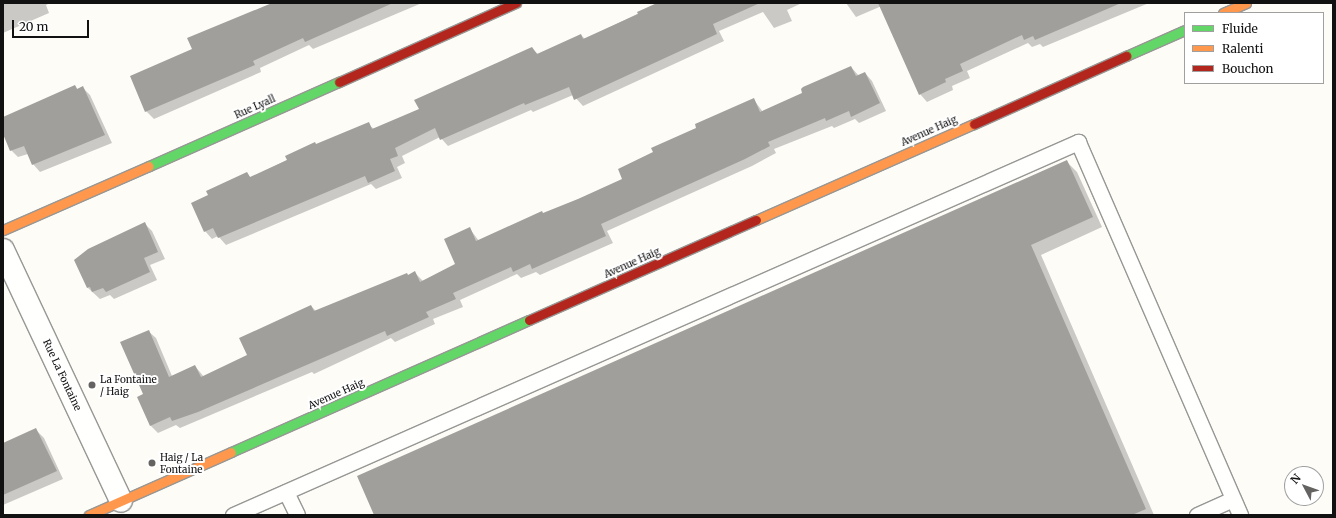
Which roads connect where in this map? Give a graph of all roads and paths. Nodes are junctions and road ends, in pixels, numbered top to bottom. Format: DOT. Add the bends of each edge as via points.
graph roads {
  1 [pos="516,3"];
  2 [pos="1246,3"];
  3 [pos="1226,12"];
  4 [pos="1184,30"];
  5 [pos="3,230"];
  6 [pos="3,250"];
  7 [pos="286,492"];
  8 [pos="1233,499"];
  9 [pos="121,501"];
  10 [pos="89,515"];
  11 [pos="233,515"];
  12 [pos="297,515"];
  13 [pos="1197,515"];
  14 [pos="1240,515"];
  1 -- 5 [label="street, Rue Lyall"];
  2 -- 3 [label="street"];
  4 -- 9 [label="street, Avenue Haig"];
  6 -- 9 [label="street, Rue La Fontaine"];
  7 -- 8 [label="lane" via="1078,142"];
  7 -- 11 [label="lane"];
  7 -- 12 [label="lane"];
  8 -- 13 [label="lane"];
  8 -- 14 [label="lane"];
  9 -- 10 [label="street, Avenue Haig"];
}
